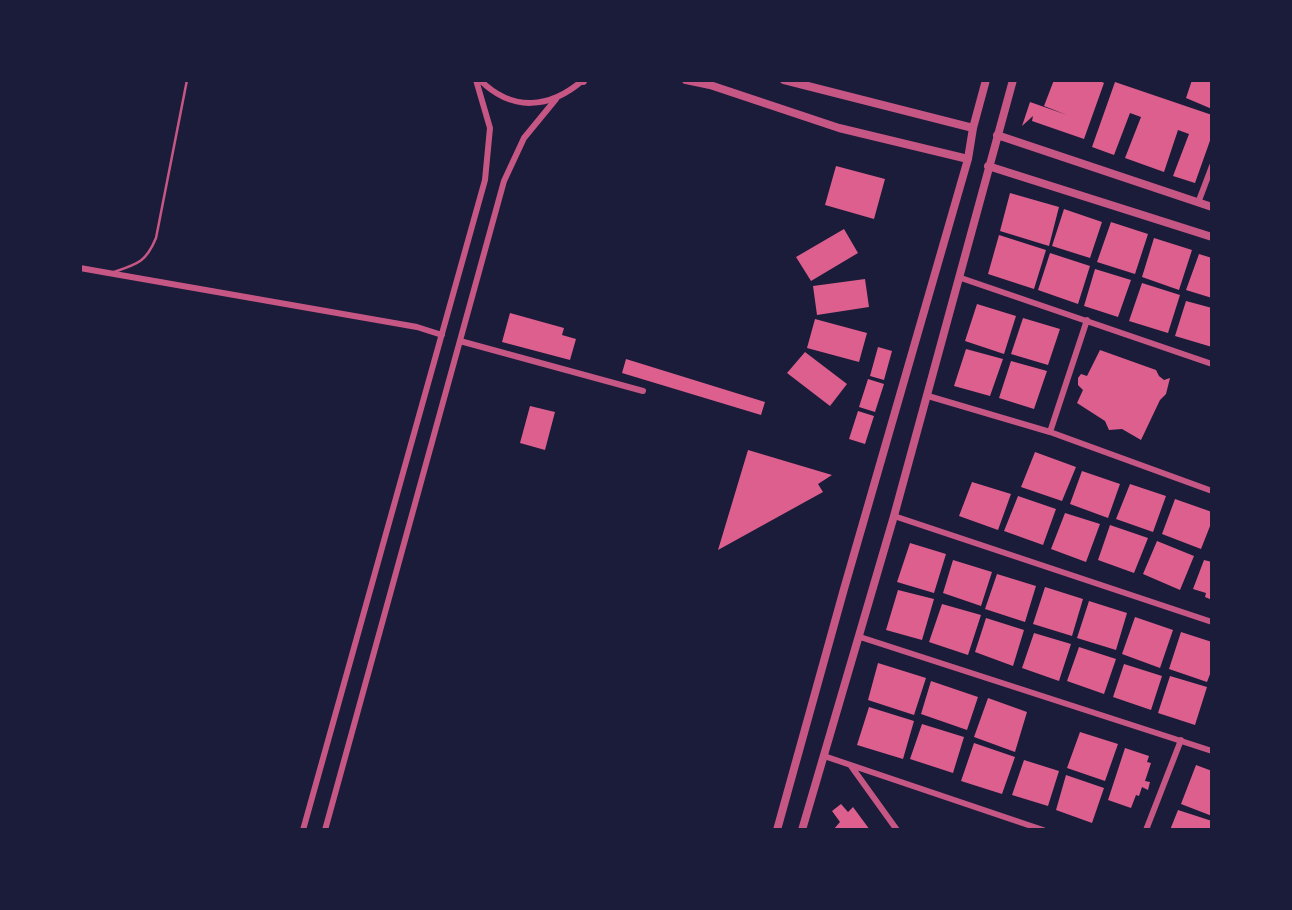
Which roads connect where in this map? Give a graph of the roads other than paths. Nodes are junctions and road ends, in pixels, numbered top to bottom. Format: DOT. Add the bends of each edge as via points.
graph roads {
  1 [pos="187,80"];
  2 [pos="478,80"];
  3 [pos="583,80"];
  4 [pos="687,80"];
  5 [pos="784,80"];
  6 [pos="986,80"];
  7 [pos="1013,80"];
  8 [pos="556,99"];
  9 [pos="973,128"];
  10 [pos="997,135"];
  11 [pos="968,159"];
  12 [pos="988,166"];
  13 [pos="1212,166"];
  14 [pos="1198,203"];
  15 [pos="1212,207"];
  16 [pos="1212,237"];
  17 [pos="80,268"];
  18 [pos="111,274"];
  19 [pos="961,278"];
  20 [pos="1087,320"];
  21 [pos="442,335"];
  22 [pos="460,341"];
  23 [pos="1212,364"];
  24 [pos="643,391"];
  25 [pos="928,396"];
  26 [pos="1050,432"];
  27 [pos="1212,491"];
  28 [pos="894,516"];
  29 [pos="1212,622"];
  30 [pos="860,637"];
  31 [pos="1181,740"];
  32 [pos="1212,751"];
  33 [pos="824,755"];
  34 [pos="850,765"];
  35 [pos="303,830"];
  36 [pos="325,830"];
  37 [pos="777,830"];
  38 [pos="802,830"];
  39 [pos="897,830"];
  40 [pos="1043,830"];
  41 [pos="1146,830"];
  1 -- 18 [label="lane" via="156,237 149,254"];
  2 -- 8 [label="street" via="512,101 534,104"];
  2 -- 21 [label="street" via="490,128 485,180"];
  3 -- 8 [label="street"];
  4 -- 11 [label="street" via="839,128"];
  5 -- 9 [label="street"];
  6 -- 9 [label="street"];
  7 -- 10 [label="street"];
  8 -- 22 [label="street" via="524,138 504,181"];
  9 -- 11 [label="street"];
  10 -- 12 [label="street"];
  10 -- 14 [label="street"];
  11 -- 37 [label="street"];
  12 -- 16 [label="street"];
  12 -- 19 [label="street"];
  13 -- 14 [label="street"];
  14 -- 15 [label="street"];
  17 -- 18 [label="street"];
  18 -- 21 [label="street"];
  19 -- 20 [label="street"];
  19 -- 25 [label="street"];
  20 -- 23 [label="street"];
  20 -- 26 [label="street"];
  21 -- 35 [label="street"];
  22 -- 24 [label="street"];
  22 -- 36 [label="street"];
  25 -- 26 [label="street"];
  25 -- 28 [label="street"];
  26 -- 27 [label="street"];
  28 -- 29 [label="street"];
  28 -- 30 [label="street"];
  30 -- 31 [label="street"];
  30 -- 33 [label="street"];
  31 -- 32 [label="street"];
  31 -- 41 [label="street"];
  33 -- 34 [label="street"];
  33 -- 38 [label="street"];
  34 -- 39 [label="street"];
  34 -- 40 [label="street"];
}
